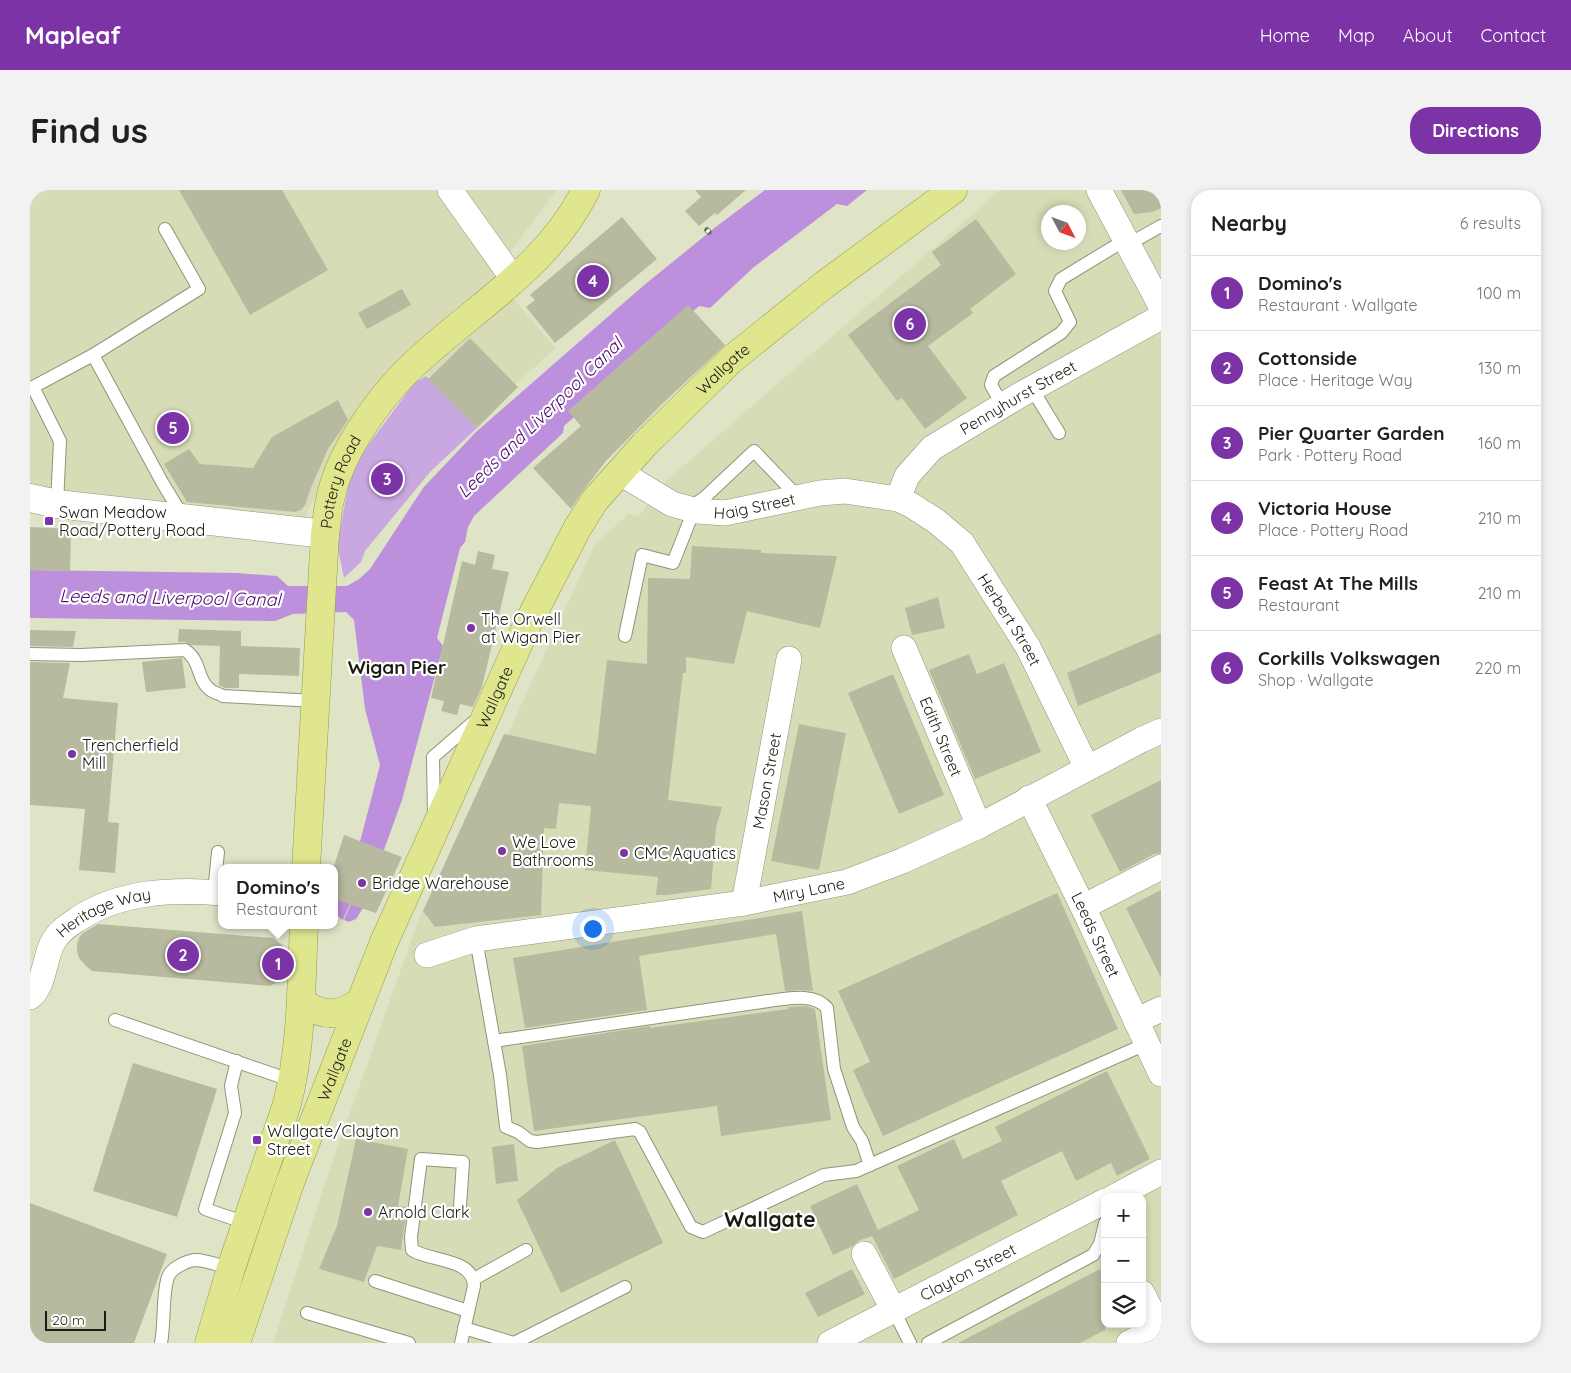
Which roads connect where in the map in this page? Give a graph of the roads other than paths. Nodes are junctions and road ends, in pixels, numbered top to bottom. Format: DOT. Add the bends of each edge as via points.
graph roads {
  1 [pos="450,190"];
  2 [pos="586,190"];
  3 [pos="1099,190"];
  4 [pos="947,192"];
  5 [pos="1161,226"];
  6 [pos="165,229"];
  7 [pos="1126,243"];
  8 [pos="514,280"];
  9 [pos="1161,306"];
  10 [pos="1161,317"];
  11 [pos="93,355"];
  12 [pos="32,383"];
  13 [pos="1032,389"];
  14 [pos="1003,406"];
  15 [pos="1059,433"];
  16 [pos="619,472"];
  17 [pos="798,497"];
  18 [pos="30,498"];
  19 [pos="898,499"];
  20 [pos="57,504"];
  21 [pos="691,509"];
  22 [pos="184,519"];
  23 [pos="324,544"];
  24 [pos="625,636"];
  25 [pos="904,648"];
  26 [pos="30,654"];
  27 [pos="789,659"];
  28 [pos="316,700"];
  29 [pos="1161,732"];
  30 [pos="1087,768"];
  31 [pos="1029,798"];
  32 [pos="979,826"];
  33 [pos="218,852"];
  34 [pos="306,864"];
  35 [pos="1161,867"];
  36 [pos="218,893"];
  37 [pos="744,903"];
  38 [pos="1083,907"];
  39 [pos="304,929"];
  40 [pos="476,939"];
  41 [pos="427,955"];
  42 [pos="30,997"];
  43 [pos="301,1002"];
  44 [pos="360,1002"];
  45 [pos="1161,1009"];
  46 [pos="114,1020"];
  47 [pos="1136,1021"];
  48 [pos="494,1041"];
  49 [pos="1146,1044"];
  50 [pos="237,1061"];
  51 [pos="1161,1074"];
  52 [pos="294,1081"];
  53 [pos="870,1165"];
  54 [pos="1161,1172"];
  55 [pos="1129,1193"];
  56 [pos="460,1206"];
  57 [pos="1101,1211"];
  58 [pos="246,1223"];
  59 [pos="1101,1237"];
  60 [pos="526,1250"];
  61 [pos="864,1254"];
  62 [pos="231,1268"];
  63 [pos="474,1279"];
  64 [pos="375,1281"];
  65 [pos="625,1287"];
  66 [pos="1146,1302"];
  67 [pos="468,1311"];
  68 [pos="894,1311"];
  69 [pos="306,1313"];
  70 [pos="464,1328"];
  71 [pos="1160,1328"];
  72 [pos="161,1343"];
  73 [pos="209,1343"];
  74 [pos="236,1343"];
  75 [pos="409,1343"];
  76 [pos="461,1343"];
  77 [pos="830,1343"];
  78 [pos="910,1343"];
  79 [pos="928,1343"];
  80 [pos="1130,1343"];
  1 -- 8 [label="street"];
  2 -- 8 [label="highway, Pottery Road" via="554,239"];
  3 -- 7 [label="street"];
  4 -- 16 [label="highway, Wallgate" via="753,342 689,400"];
  5 -- 7 [label="lane"];
  6 -- 11 [label="lane" via="199,289"];
  7 -- 9 [label="street"];
  7 -- 14 [label="lane" via="1061,279 1055,291 1070,322 1061,332 994,376 991,385"];
  8 -- 23 [label="highway, Pottery Road" via="405,373 359,432 339,470 330,499"];
  10 -- 13 [label="street, Pennyhurst Street"];
  11 -- 12 [label="lane"];
  11 -- 22 [label="lane"];
  12 -- 20 [label="lane" via="60,441"];
  13 -- 14 [label="street, Pennyhurst Street"];
  13 -- 15 [label="lane"];
  14 -- 19 [label="street, Pennyhurst Street" via="932,448 907,476"];
  16 -- 21 [label="street, Haig Street" via="672,504"];
  16 -- 44 [label="highway, Wallgate" via="578,526 547,585 402,900"];
  17 -- 19 [label="street, Haig Street" via="845,491"];
  17 -- 21 [label="street, Haig Street" via="725,512"];
  17 -- 21 [label="lane" via="754,451"];
  18 -- 20 [label="street"];
  19 -- 30 [label="street, Herbert Street" via="936,521 962,543 1028,647"];
  20 -- 22 [label="street"];
  21 -- 24 [label="lane" via="673,563 642,555"];
  22 -- 23 [label="street"];
  23 -- 28 [label="highway, Pottery Road"];
  25 -- 32 [label="street, Edith Street"];
  26 -- 28 [label="lane" via="185,650 192,654 202,681 211,691 223,696"];
  27 -- 37 [label="street, Mason Street"];
  28 -- 34 [label="highway, Pottery Road"];
  29 -- 30 [label="street, Miry Lane"];
  30 -- 31 [label="street, Miry Lane"];
  31 -- 32 [label="street, Miry Lane"];
  31 -- 38 [label="street, Leeds Street"];
  32 -- 37 [label="street, Miry Lane" via="847,882"];
  33 -- 36 [label="lane"];
  35 -- 38 [label="street"];
  36 -- 42 [label="street, Heritage Way" via="171,891 125,898 84,915 65,927 54,940 39,986"];
  37 -- 40 [label="street, Miry Lane"];
  38 -- 47 [label="street, Leeds Street"];
  39 -- 43 [label="highway, Wallgate"];
  40 -- 41 [label="street, Miry Lane"];
  40 -- 48 [label="lane"];
  43 -- 44 [label="highway" via="329,1014 340,1013"];
  43 -- 52 [label="highway, Wallgate"];
  44 -- 74 [label="highway, Wallgate" via="291,1180"];
  45 -- 47 [label="street"];
  46 -- 50 [label="lane"];
  47 -- 49 [label="street, Leeds Street"];
  48 -- 53 [label="lane" via="768,1001 817,999 827,1008 834,1069 852,1127 862,1141"];
  48 -- 53 [label="lane" via="506,1127 537,1142 635,1128 691,1227 703,1232 824,1175 856,1171"];
  49 -- 51 [label="street, Leeds Street"];
  49 -- 53 [label="lane"];
  50 -- 52 [label="lane"];
  50 -- 58 [label="lane" via="231,1086 235,1113 205,1210"];
  52 -- 58 [label="highway, Wallgate"];
  54 -- 55 [label="street, Clayton Street"];
  56 -- 63 [label="lane" via="463,1162 422,1159 412,1250 460,1265"];
  57 -- 68 [label="street, Clayton Street"];
  58 -- 62 [label="highway, Wallgate"];
  59 -- 79 [label="lane" via="1093,1255"];
  60 -- 63 [label="lane"];
  61 -- 68 [label="street"];
  62 -- 72 [label="lane" via="195,1260 181,1265 169,1275"];
  62 -- 73 [label="highway, Wallgate"];
  63 -- 67 [label="lane"];
  64 -- 67 [label="lane"];
  65 -- 70 [label="lane" via="514,1343"];
  66 -- 71 [label="street"];
  67 -- 70 [label="lane"];
  68 -- 77 [label="street, Clayton Street"];
  68 -- 78 [label="lane"];
  69 -- 75 [label="lane"];
  70 -- 76 [label="lane"];
  71 -- 80 [label="street"];
}
